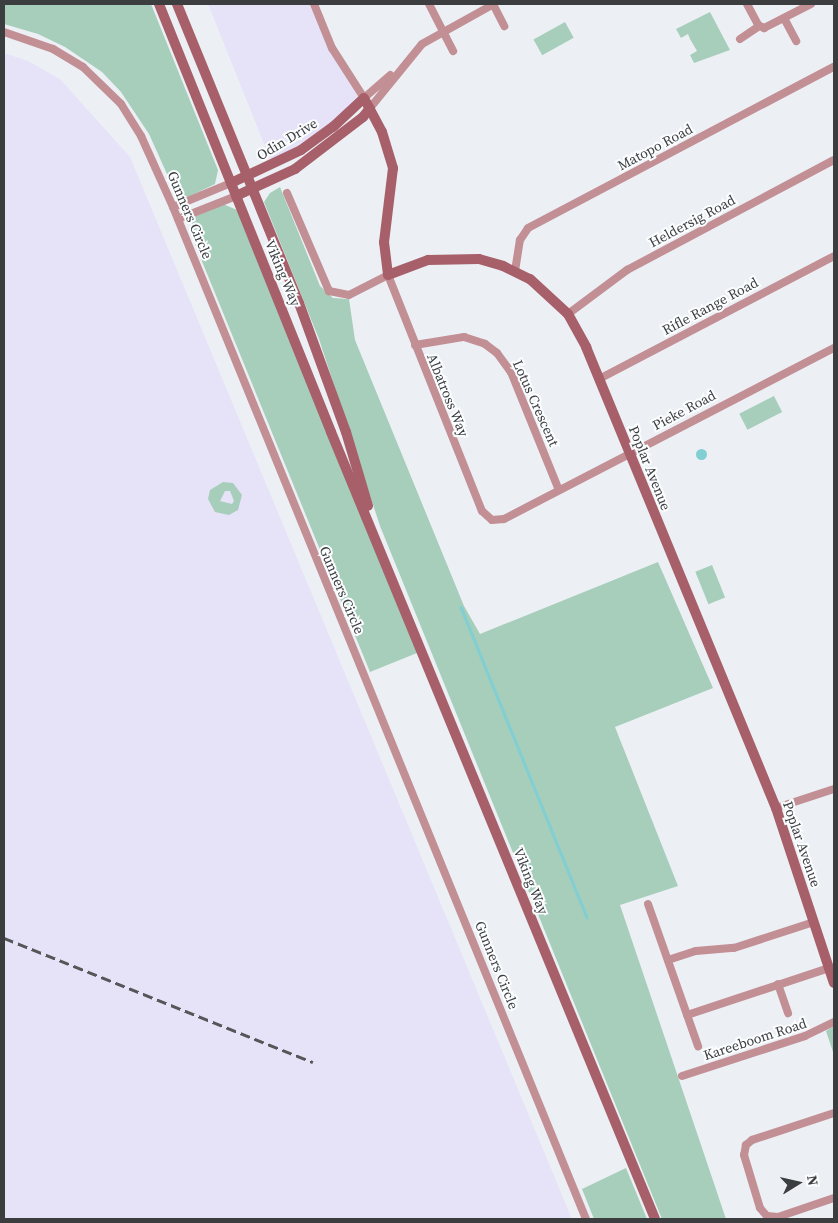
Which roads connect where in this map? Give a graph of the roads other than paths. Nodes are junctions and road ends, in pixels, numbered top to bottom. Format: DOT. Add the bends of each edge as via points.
graph roads {
  1 [pos="160,4"];
  2 [pos="177,4"];
  3 [pos="314,4"];
  4 [pos="429,4"];
  5 [pos="493,4"];
  6 [pos="747,4"];
  7 [pos="811,4"];
  8 [pos="785,20"];
  9 [pos="504,26"];
  10 [pos="760,26"];
  11 [pos="442,30"];
  12 [pos="4,32"];
  13 [pos="740,38"];
  14 [pos="796,41"];
  15 [pos="453,52"];
  16 [pos="834,66"];
  17 [pos="398,70"];
  18 [pos="364,98"];
  19 [pos="370,108"];
  20 [pos="834,160"];
  21 [pos="249,176"];
  22 [pos="231,184"];
  23 [pos="254,188"];
  24 [pos="287,193"];
  25 [pos="236,196"];
  26 [pos="174,207"];
  27 [pos="178,219"];
  28 [pos="834,256"];
  29 [pos="515,271"];
  30 [pos="388,275"];
  31 [pos="568,314"];
  32 [pos="414,345"];
  33 [pos="834,348"];
  34 [pos="599,379"];
  35 [pos="630,453"];
  36 [pos="559,490"];
  37 [pos="492,520"];
  38 [pos="382,553"];
  39 [pos="834,789"];
  40 [pos="776,808"];
  41 [pos="648,904"];
  42 [pos="814,922"];
  43 [pos="668,960"];
  44 [pos="829,968"];
  45 [pos="834,983"];
  46 [pos="778,984"];
  47 [pos="788,1013"];
  48 [pos="687,1015"];
  49 [pos="834,1022"];
  50 [pos="698,1046"];
  51 [pos="682,1076"];
  52 [pos="834,1113"];
  53 [pos="834,1198"];
  54 [pos="586,1219"];
  55 [pos="655,1219"];
  1 -- 22 [label="main road, Viking Way"];
  2 -- 21 [label="main road, Viking Way"];
  3 -- 18 [label="street" via="332,48"];
  4 -- 11 [label="street"];
  5 -- 9 [label="street"];
  5 -- 11 [label="street, Odin Drive"];
  6 -- 10 [label="street"];
  7 -- 8 [label="street"];
  8 -- 10 [label="street" via="767,28"];
  8 -- 14 [label="street"];
  10 -- 13 [label="street"];
  11 -- 15 [label="street"];
  11 -- 17 [label="street, Odin Drive" via="422,44"];
  12 -- 26 [label="street, Gunners Circle" via="38,42 65,56 109,91 141,136"];
  16 -- 29 [label="street, Matopo Road" via="528,228 520,240"];
  17 -- 18 [label="street, Odin Drive"];
  17 -- 19 [label="street, Odin Drive"];
  18 -- 19 [label="main road"];
  18 -- 21 [label="main road, Odin Drive" via="300,150"];
  19 -- 23 [label="main road, Odin Drive" via="363,117 294,169"];
  19 -- 30 [label="main road" via="387,144 393,168 384,242"];
  20 -- 31 [label="street, Heldersig Road" via="627,270"];
  21 -- 22 [label="main road, Odin Drive"];
  21 -- 23 [label="main road, Viking Way"];
  22 -- 25 [label="main road, Viking Way"];
  22 -- 26 [label="street, Odin Drive"];
  23 -- 25 [label="main road, Odin Drive"];
  23 -- 38 [label="main road, Viking Way" via="346,432"];
  24 -- 30 [label="street, Poplar Avenue" via="329,291 349,295"];
  25 -- 27 [label="street, Odin Drive"];
  25 -- 38 [label="main road, Viking Way"];
  26 -- 27 [label="street, Gunners Circle"];
  27 -- 54 [label="street, Gunners Circle"];
  28 -- 34 [label="street, Rifle Range Road"];
  29 -- 30 [label="main road, Poplar Avenue" via="479,259 453,257 422,262"];
  29 -- 31 [label="main road, Poplar Avenue" via="544,289"];
  30 -- 32 [label="street, Albatross Way"];
  31 -- 34 [label="main road, Poplar Avenue"];
  32 -- 36 [label="street, Lotus Crescent" via="464,337 485,344 497,353 511,372"];
  32 -- 37 [label="street, Albatross Way" via="482,511"];
  33 -- 35 [label="street, Pieke Road"];
  34 -- 35 [label="main road, Poplar Avenue"];
  35 -- 36 [label="street, Pieke Road"];
  35 -- 40 [label="main road, Poplar Avenue"];
  36 -- 37 [label="street, Pieke Road" via="504,519"];
  38 -- 55 [label="main road, Viking Way"];
  39 -- 40 [label="street"];
  40 -- 42 [label="main road, Poplar Avenue"];
  41 -- 43 [label="street"];
  42 -- 43 [label="street" via="729,950 702,950"];
  42 -- 44 [label="main road, Poplar Avenue"];
  43 -- 48 [label="street"];
  44 -- 45 [label="main road, Poplar Avenue"];
  44 -- 46 [label="street"];
  46 -- 47 [label="street"];
  46 -- 48 [label="street"];
  48 -- 50 [label="street"];
  49 -- 51 [label="street, Kareeboom Road" via="810,1034"];
  52 -- 53 [label="street" via="752,1140 744,1150 760,1208 767,1216 778,1216"];
}
